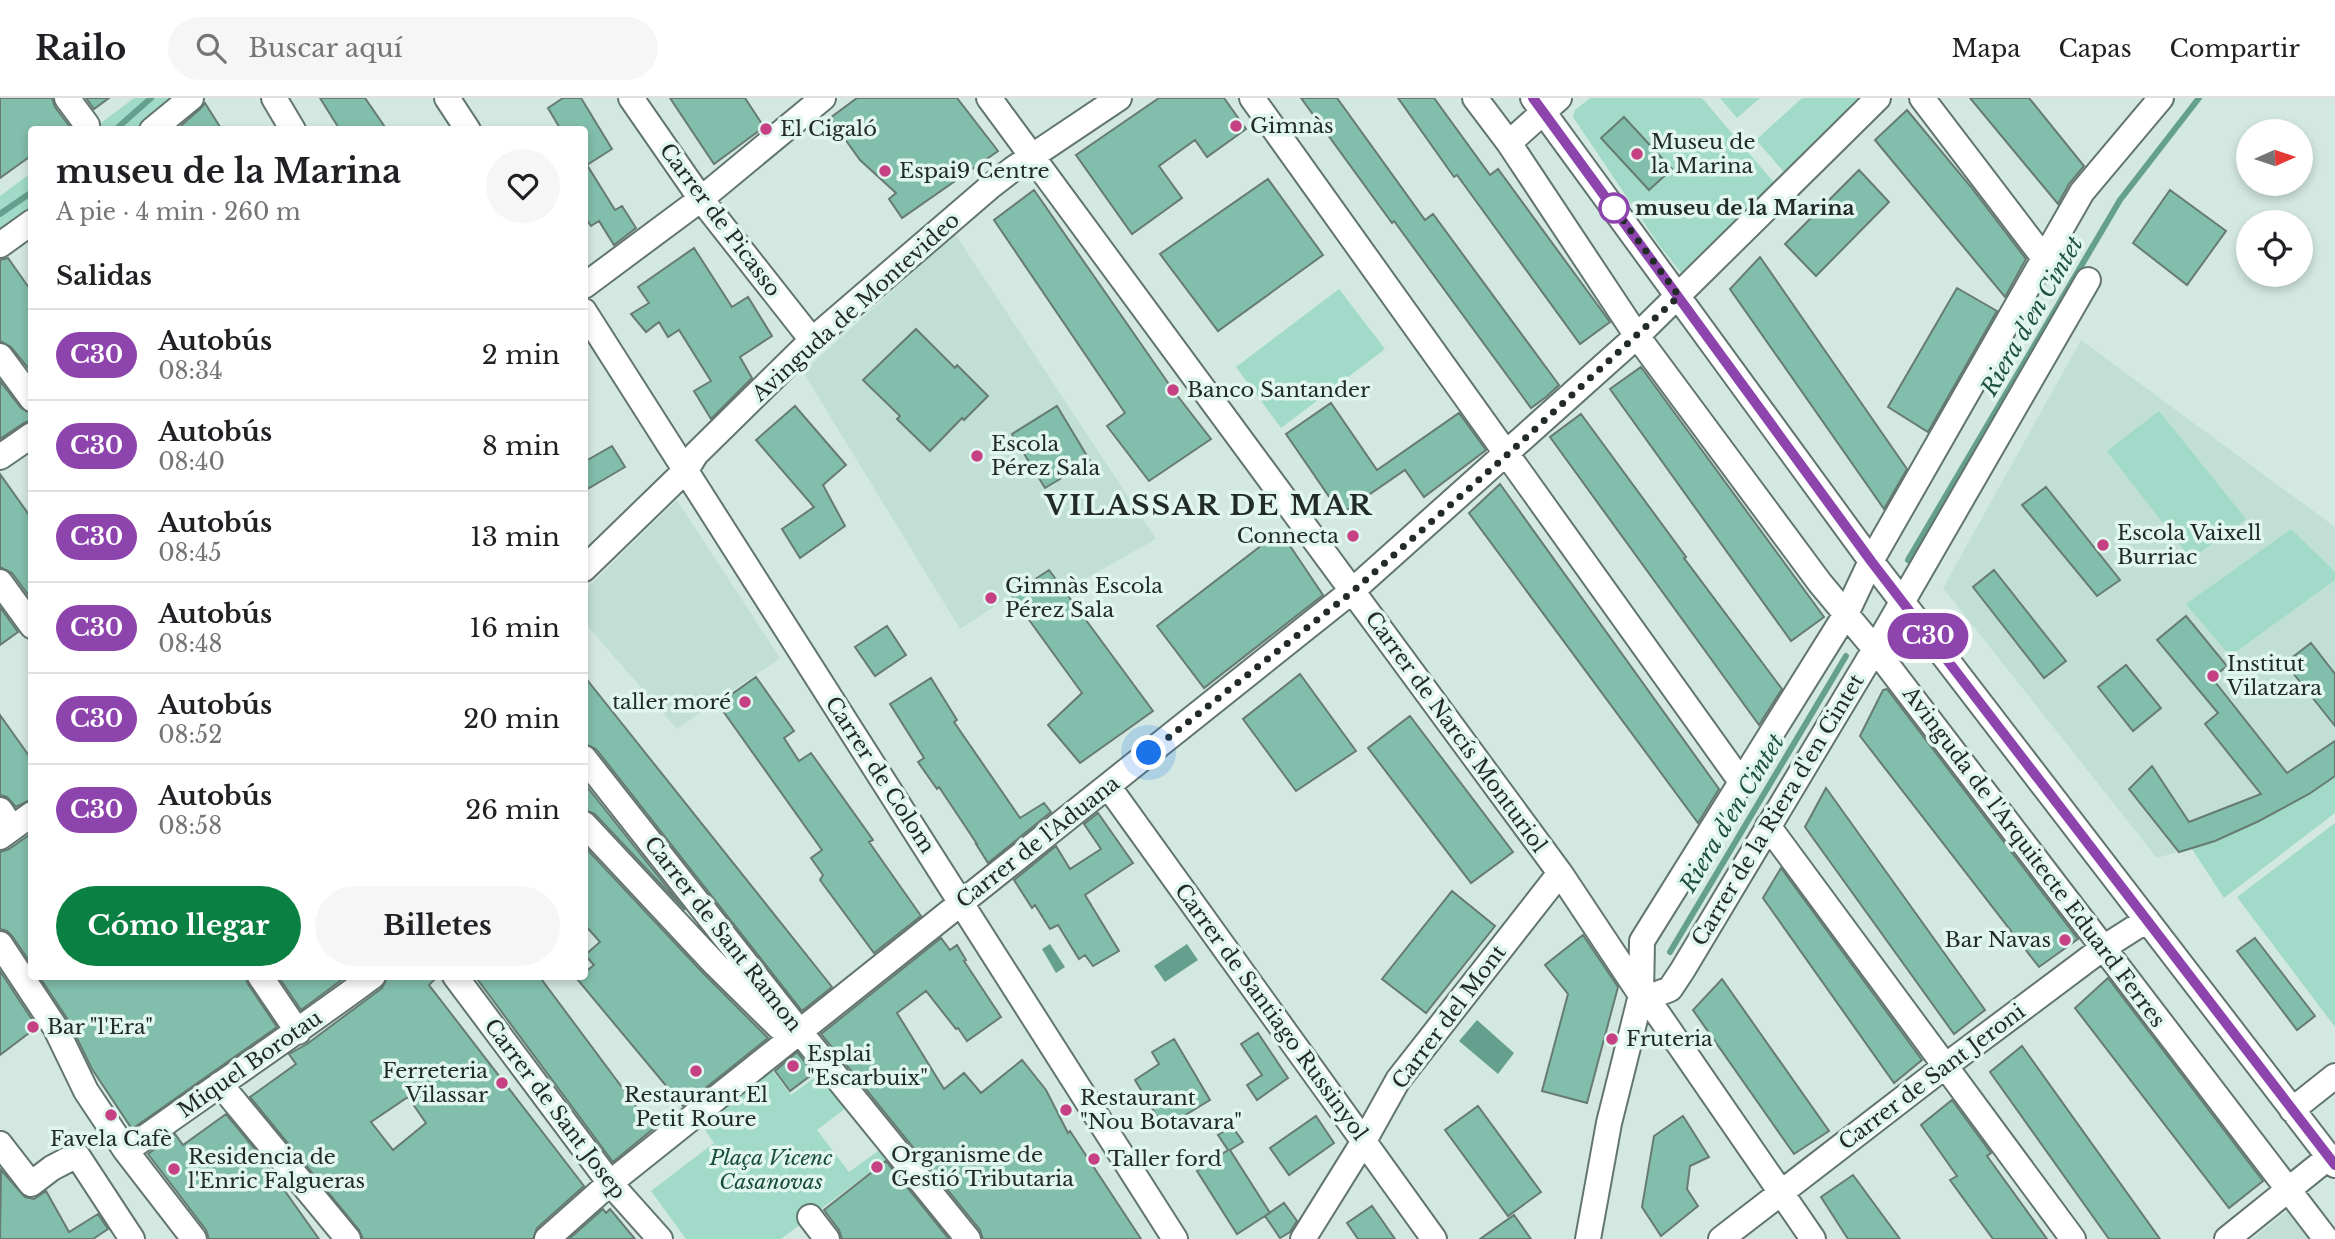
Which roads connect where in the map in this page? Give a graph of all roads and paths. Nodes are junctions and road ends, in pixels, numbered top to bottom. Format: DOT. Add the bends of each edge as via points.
graph roads {
  1 [pos="67,98"];
  2 [pos="191,98"];
  3 [pos="274,98"];
  4 [pos="447,98"];
  5 [pos="631,98"];
  6 [pos="823,98"];
  7 [pos="989,98"];
  8 [pos="1119,98"];
  9 [pos="1252,98"];
  10 [pos="1475,98"];
  11 [pos="1878,98"];
  12 [pos="1922,98"];
  13 [pos="2161,98"];
  14 [pos="1545,102"];
  15 [pos="87,125"];
  16 [pos="163,126"];
  17 [pos="291,126"];
  18 [pos="464,126"];
  19 [pos="1509,143"];
  20 [pos="1032,156"];
  21 [pos="701,199"];
  22 [pos="28,225"];
  23 [pos="0,245"];
  24 [pos="2044,258"];
  25 [pos="2088,281"];
  26 [pos="588,283"];
  27 [pos="1679,296"];
  28 [pos="588,317"];
  29 [pos="1637,336"];
  30 [pos="812,340"];
  31 [pos="0,356"];
  32 [pos="28,394"];
  33 [pos="28,438"];
  34 [pos="1508,454"];
  35 [pos="0,457"];
  36 [pos="686,470"];
  37 [pos="1871,561"];
  38 [pos="588,565"];
  39 [pos="0,582"];
  40 [pos="1352,592"];
  41 [pos="1907,594"];
  42 [pos="1846,614"];
  43 [pos="28,620"];
  44 [pos="1875,649"];
  45 [pos="588,763"];
  46 [pos="1742,783"];
  47 [pos="1108,786"];
  48 [pos="1768,827"];
  49 [pos="588,828"];
  50 [pos="1560,873"];
  51 [pos="961,902"];
  52 [pos="2147,920"];
  53 [pos="0,944"];
  54 [pos="2103,948"];
  55 [pos="263,980"];
  56 [pos="368,980"];
  57 [pos="457,980"];
  58 [pos="1644,997"];
  59 [pos="298,1032"];
  60 [pos="800,1032"];
  61 [pos="1944,1067"];
  62 [pos="2335,1076"];
  63 [pos="220,1084"];
  64 [pos="2292,1110"];
  65 [pos="1364,1142"];
  66 [pos="0,1144"];
  67 [pos="126,1151"];
  68 [pos="2332,1161"];
  69 [pos="610,1183"];
  70 [pos="2288,1190"];
  71 [pos="1780,1193"];
  72 [pos="810,1217"];
  73 [pos="129,1234"];
  74 [pos="194,1239"];
  75 [pos="348,1239"];
  76 [pos="547,1239"];
  77 [pos="660,1239"];
  78 [pos="827,1239"];
  79 [pos="968,1239"];
  80 [pos="1175,1239"];
  81 [pos="1303,1239"];
  82 [pos="1434,1239"];
  83 [pos="1588,1239"];
  84 [pos="1721,1239"];
  85 [pos="1813,1239"];
  86 [pos="2073,1239"];
  87 [pos="2227,1239"];
  88 [pos="2326,1239"];
  1 -- 15 [label="street"];
  2 -- 16 [label="street"];
  3 -- 17 [label="street"];
  4 -- 18 [label="street"];
  5 -- 21 [label="street, Carrer de Picasso"];
  6 -- 21 [label="street"];
  7 -- 20 [label="street, Carrer de Narcís Monturiol"];
  8 -- 20 [label="street, Avinguda de Montevideo"];
  9 -- 34 [label="street"];
  10 -- 19 [label="street, Avinguda de l'Arquitecte Eduard Ferres"];
  11 -- 27 [label="street, Carrer de l'Aduana"];
  12 -- 24 [label="street"];
  13 -- 24 [label="street, Carrer de la Riera d'en Cintet" via="2082,192"];
  14 -- 19 [label="street"];
  14 -- 27 [label="street"];
  19 -- 29 [label="street, Avinguda de l'Arquitecte Eduard Ferres"];
  20 -- 30 [label="street, Avinguda de Montevideo"];
  20 -- 40 [label="street, Carrer de Narcís Monturiol"];
  21 -- 26 [label="street"];
  21 -- 30 [label="street, Carrer de Picasso"];
  22 -- 23 [label="street"];
  24 -- 37 [label="street, Carrer de la Riera d'en Cintet"];
  25 -- 41 [label="street, Carrer de la Riera d'en Cintet"];
  27 -- 29 [label="street, Carrer de l'Aduana"];
  27 -- 37 [label="street"];
  28 -- 36 [label="street, Carrer de Colom"];
  29 -- 34 [label="street, Carrer de l'Aduana"];
  29 -- 42 [label="street, Avinguda de l'Arquitecte Eduard Ferres"];
  30 -- 36 [label="street, Avinguda de Montevideo" via="696,454"];
  31 -- 32 [label="street"];
  33 -- 35 [label="street"];
  34 -- 40 [label="street, Carrer de l'Aduana"];
  34 -- 46 [label="street"];
  36 -- 38 [label="street, Avinguda de Montevideo"];
  36 -- 51 [label="street, Carrer de Colom"];
  37 -- 41 [label="street"];
  37 -- 42 [label="street, Carrer de la Riera d'en Cintet"];
  39 -- 43 [label="street"];
  40 -- 47 [label="street, Carrer de l'Aduana"];
  40 -- 50 [label="street, Carrer de Narcís Monturiol"];
  41 -- 44 [label="street, Carrer de la Riera d'en Cintet"];
  41 -- 52 [label="street"];
  42 -- 44 [label="street, Avinguda de l'Arquitecte Eduard Ferres"];
  42 -- 46 [label="street, Carrer de la Riera d'en Cintet"];
  44 -- 48 [label="street, Carrer de la Riera d'en Cintet"];
  44 -- 54 [label="street, Avinguda de l'Arquitecte Eduard Ferres"];
  45 -- 60 [label="street, Carrer de Sant Ramon"];
  46 -- 58 [label="street, Carrer de la Riera d'en Cintet" via="1642,941"];
  47 -- 51 [label="street, Carrer de l'Aduana"];
  47 -- 65 [label="street, Carrer de Santiago Russinyol"];
  48 -- 58 [label="street, Carrer de la Riera d'en Cintet" via="1670,989"];
  48 -- 61 [label="street"];
  49 -- 60 [label="street" via="743,992 783,1030"];
  50 -- 58 [label="street, Carrer de Narcís Monturiol"];
  50 -- 65 [label="street, Carrer del Mont" via="1398,1080"];
  51 -- 60 [label="street, Carrer de l'Aduana"];
  51 -- 80 [label="street, Carrer de Colom"];
  52 -- 54 [label="street, Carrer de Sant Jeroni"];
  52 -- 64 [label="street"];
  53 -- 67 [label="street" via="55,1027 86,1091"];
  54 -- 61 [label="street, Carrer de Sant Jeroni"];
  54 -- 70 [label="street, Avinguda de l'Arquitecte Eduard Ferres"];
  55 -- 59 [label="street"];
  56 -- 59 [label="street, Miquel Borotau"];
  57 -- 69 [label="street, Carrer de Sant Josep"];
  58 -- 71 [label="street, Carrer de Narcís Monturiol"];
  58 -- 83 [label="street, Carrer de la Riera d'en Cintet" via="1609,1123"];
  59 -- 63 [label="street, Miquel Borotau"];
  60 -- 69 [label="street, Carrer de l'Aduana"];
  60 -- 79 [label="street, Carrer de Sant Ramon"];
  61 -- 71 [label="street, Carrer de Sant Jeroni"];
  61 -- 86 [label="street"];
  62 -- 64 [label="street"];
  63 -- 67 [label="street, Miquel Borotau"];
  63 -- 75 [label="street"];
  64 -- 68 [label="street"];
  65 -- 81 [label="street, Carrer del Mont"];
  65 -- 82 [label="street, Carrer de Santiago Russinyol"];
  66 -- 73 [label="street" via="31,1184 77,1155"];
  67 -- 74 [label="street"];
  68 -- 70 [label="street"];
  69 -- 76 [label="street, Carrer de l'Aduana"];
  69 -- 77 [label="street, Carrer de Sant Josep"];
  70 -- 87 [label="street"];
  70 -- 88 [label="street, Avinguda de l'Arquitecte Eduard Ferres"];
  71 -- 84 [label="street, Carrer de Sant Jeroni"];
  71 -- 85 [label="street, Carrer de Narcís Monturiol"];
  72 -- 78 [label="street"];
}
